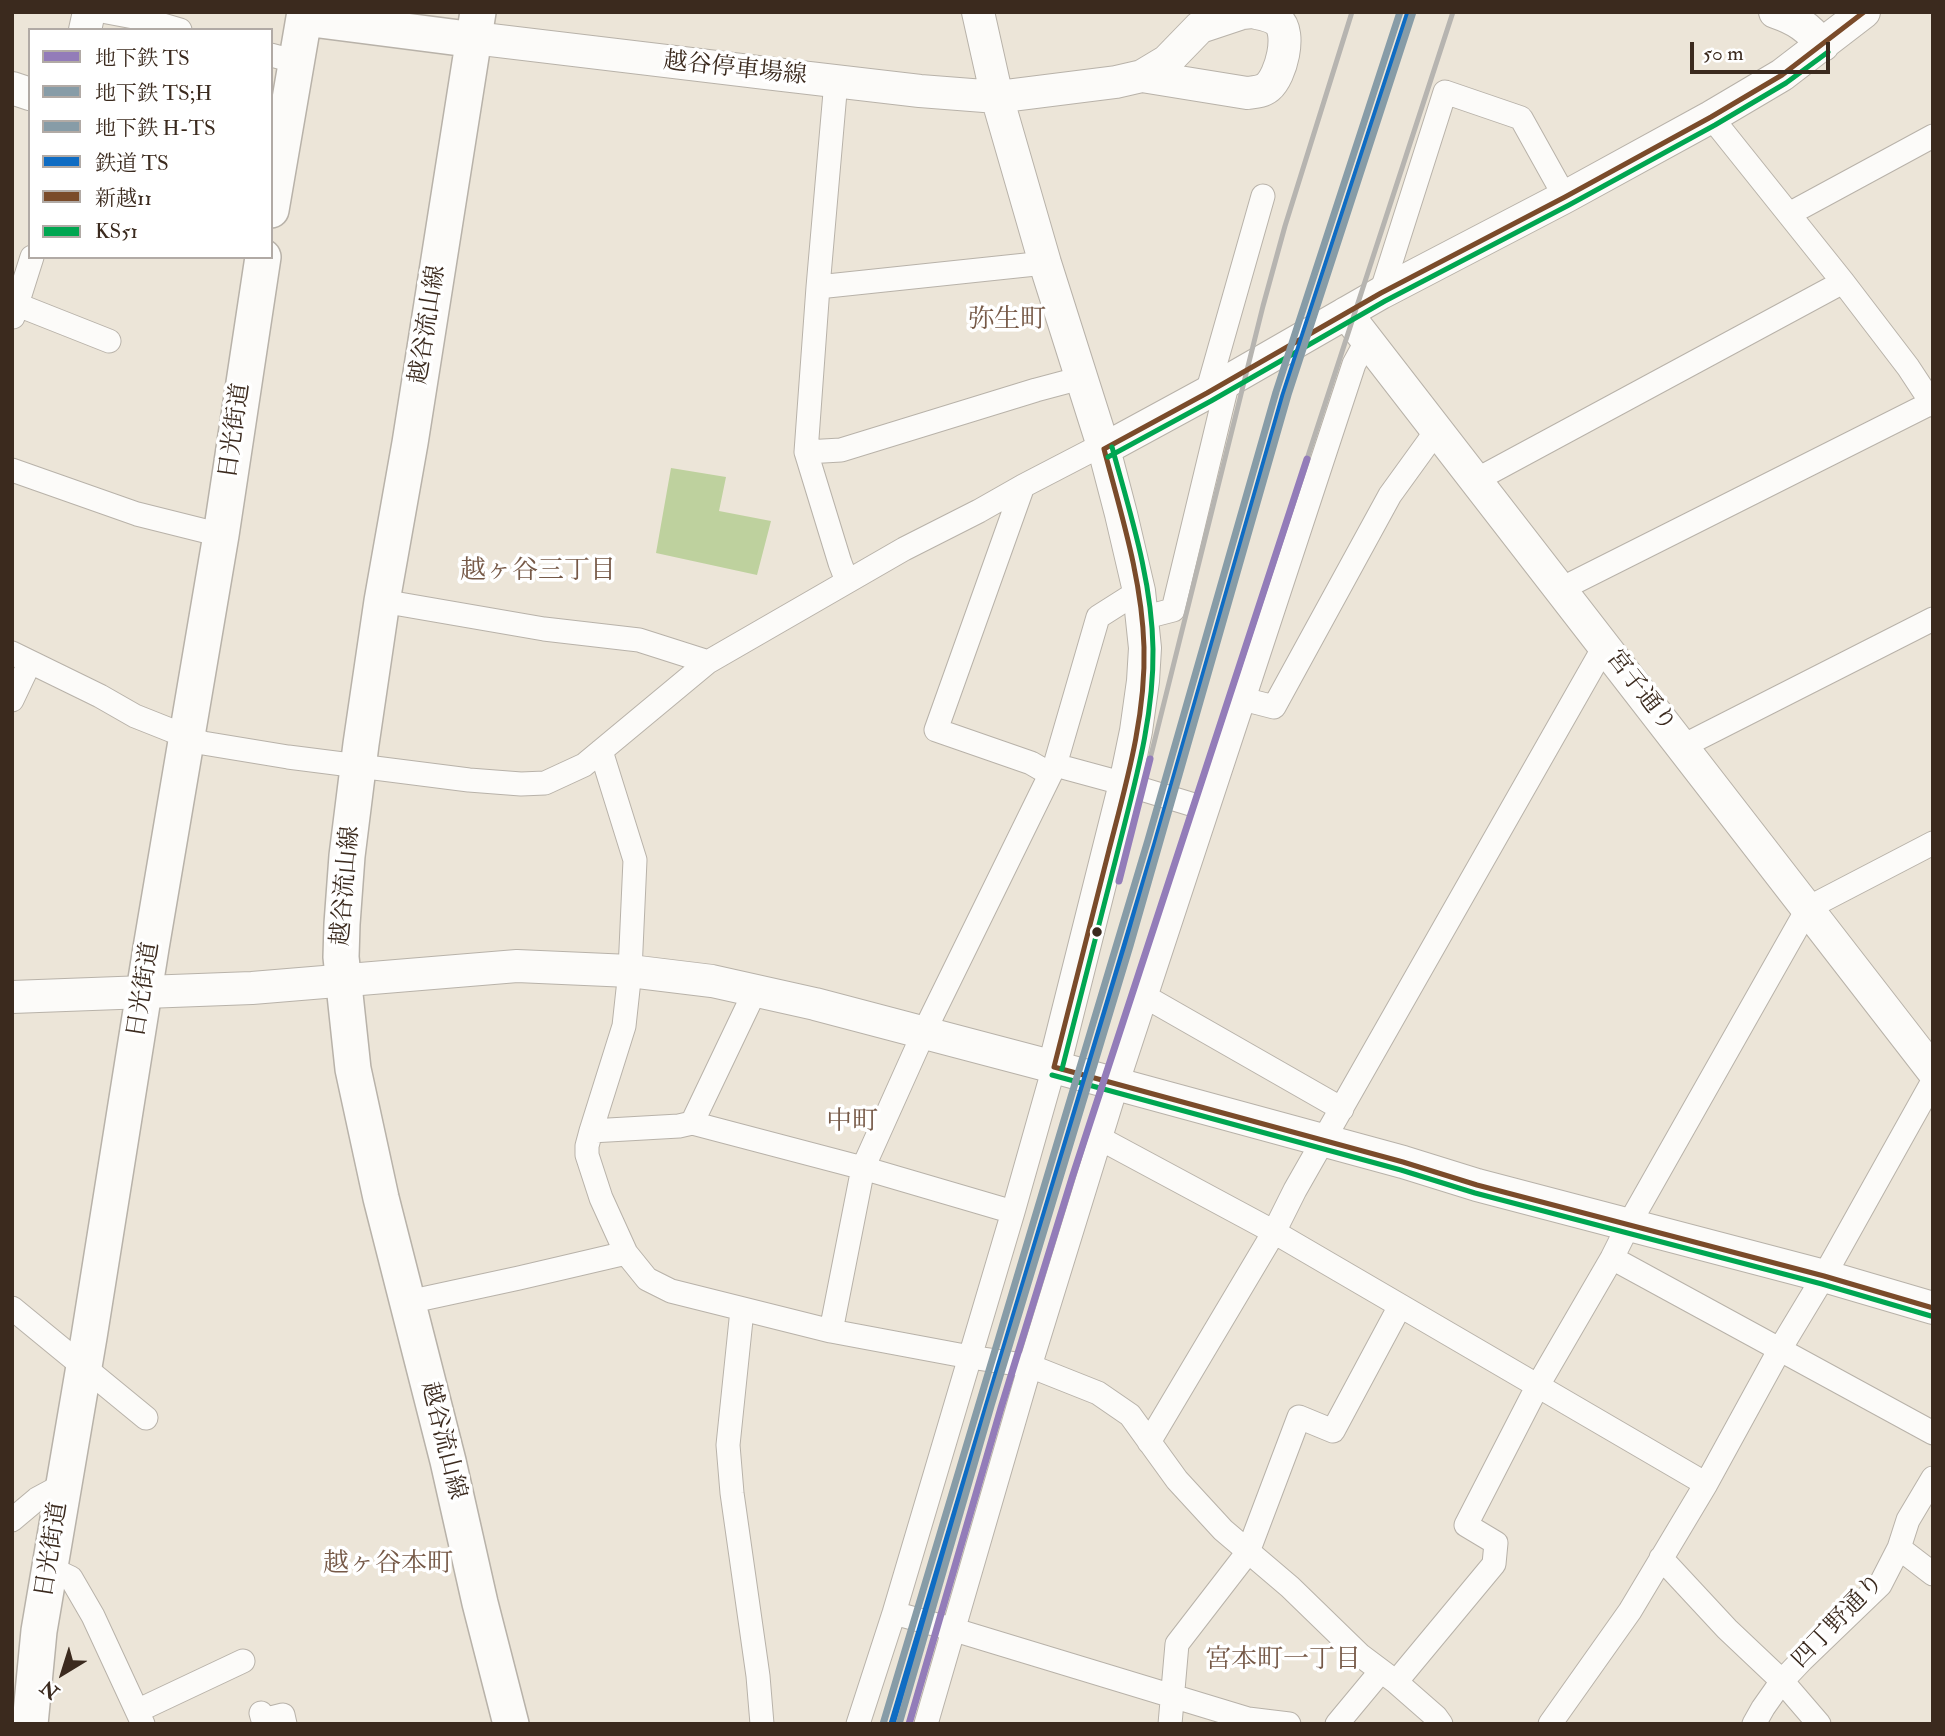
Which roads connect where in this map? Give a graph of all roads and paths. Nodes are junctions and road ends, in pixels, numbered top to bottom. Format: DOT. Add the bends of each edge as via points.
graph roads {
  1 [pos="107,12"];
  2 [pos="978,12"];
  3 [pos="1252,12"];
  4 [pos="1775,12"];
  5 [pos="1864,12"];
  6 [pos="305,15"];
  7 [pos="476,25"];
  8 [pos="173,28"];
  9 [pos="1184,44"];
  10 [pos="1823,45"];
  11 [pos="284,58"];
  12 [pos="1142,76"];
  13 [pos="836,81"];
  14 [pos="1207,87"];
  15 [pos="996,97"];
  16 [pos="1711,117"];
  17 [pos="1933,136"];
  18 [pos="273,187"];
  19 [pos="1263,196"];
  20 [pos="1565,197"];
  21 [pos="1789,214"];
  22 [pos="32,259"];
  23 [pos="263,259"];
  24 [pos="1045,263"];
  25 [pos="1843,282"];
  26 [pos="818,287"];
  27 [pos="1381,293"];
  28 [pos="15,312"];
  29 [pos="1346,313"];
  30 [pos="1367,340"];
  31 [pos="109,341"];
  32 [pos="1081,378"];
  33 [pos="1217,387"];
  34 [pos="1932,403"];
  35 [pos="1437,430"];
  36 [pos="1103,447"];
  37 [pos="806,452"];
  38 [pos="12,470"];
  39 [pos="1476,480"];
  40 [pos="1023,486"];
  41 [pos="221,535"];
  42 [pos="847,581"];
  43 [pos="1560,589"];
  44 [pos="382,601"];
  45 [pos="1140,605"];
  46 [pos="1933,619"];
  47 [pos="1604,648"];
  48 [pos="21,657"];
  49 [pos="708,662"];
  50 [pos="1243,699"];
  51 [pos="12,700"];
  52 [pos="186,737"];
  53 [pos="1682,746"];
  54 [pos="601,751"];
  55 [pos="358,766"];
  56 [pos="1052,769"];
  57 [pos="1125,784"];
  58 [pos="1207,809"];
  59 [pos="1933,843"];
  60 [pos="1808,908"];
  61 [pos="630,971"];
  62 [pos="342,979"];
  63 [pos="755,991"];
  64 [pos="144,992"];
  65 [pos="12,997"];
  66 [pos="1146,997"];
  67 [pos="924,1032"];
  68 [pos="1054,1066"];
  69 [pos="1933,1071"];
  70 [pos="1933,1080"];
  71 [pos="1117,1084"];
  72 [pos="1342,1109"];
  73 [pos="692,1123"];
  74 [pos="591,1131"];
  75 [pos="1101,1139"];
  76 [pos="1324,1141"];
  77 [pos="863,1168"];
  78 [pos="1013,1212"];
  79 [pos="1629,1224"];
  80 [pos="1274,1232"];
  81 [pos="626,1253"];
  82 [pos="1612,1258"];
  83 [pos="1824,1276"];
  84 [pos="408,1302"];
  85 [pos="1400,1306"];
  86 [pos="12,1308"];
  87 [pos="1933,1308"];
  88 [pos="742,1310"];
  89 [pos="831,1331"];
  90 [pos="1780,1349"];
  91 [pos="970,1357"];
  92 [pos="83,1366"];
  93 [pos="1030,1366"];
  94 [pos="1537,1387"];
  95 [pos="146,1418"];
  96 [pos="1933,1433"];
  97 [pos="1149,1443"];
  98 [pos="1933,1478"];
  99 [pos="1706,1484"];
  100 [pos="63,1485"];
  101 [pos="12,1520"];
  102 [pos="1899,1548"];
  103 [pos="1248,1552"];
  104 [pos="1661,1558"];
  105 [pos="50,1568"];
  106 [pos="1933,1574"];
  107 [pos="894,1613"];
  108 [pos="955,1630"];
  109 [pos="243,1661"];
  110 [pos="1388,1677"];
  111 [pos="1782,1681"];
  112 [pos="1172,1696"];
  113 [pos="261,1713"];
  114 [pos="140,1717"];
  115 [pos="30,1724"];
  116 [pos="285,1724"];
  117 [pos="511,1724"];
  118 [pos="762,1724"];
  119 [pos="858,1724"];
  120 [pos="926,1724"];
  121 [pos="1170,1724"];
  122 [pos="1289,1724"];
  123 [pos="1337,1724"];
  124 [pos="1441,1724"];
  125 [pos="1550,1724"];
  126 [pos="1754,1724"];
  127 [pos="1819,1724"];
  1 -- 8 [label="street"];
  2 -- 15 [label="street"];
  3 -- 9 [label="street" via="1208,23"];
  3 -- 14 [label="street" via="1278,21 1284,31 1274,79 1259,92"];
  4 -- 10 [label="street" via="1795,19"];
  5 -- 10 [label="street"];
  6 -- 7 [label="main road" via="460,38"];
  6 -- 11 [label="main road"];
  7 -- 13 [label="street, 越谷停車場線"];
  7 -- 44 [label="main road, 越谷流山線"];
  9 -- 12 [label="street"];
  9 -- 14 [label="street" via="1188,69"];
  10 -- 16 [label="street"];
  11 -- 18 [label="main road"];
  12 -- 14 [label="street"];
  12 -- 15 [label="street, 越谷停車場線"];
  13 -- 15 [label="street, 越谷停車場線"];
  13 -- 26 [label="street"];
  15 -- 24 [label="street"];
  16 -- 20 [label="street"];
  16 -- 21 [label="street"];
  17 -- 21 [label="street"];
  19 -- 33 [label="street"];
  20 -- 27 [label="street"];
  20 -- 27 [label="street" via="1521,118 1445,92"];
  21 -- 25 [label="street"];
  22 -- 28 [label="street"];
  23 -- 41 [label="main road, 日光街道"];
  24 -- 26 [label="street"];
  24 -- 32 [label="street"];
  25 -- 34 [label="street"];
  25 -- 39 [label="street"];
  26 -- 37 [label="street"];
  27 -- 29 [label="street"];
  28 -- 31 [label="street"];
  29 -- 30 [label="street, 宮子通り"];
  29 -- 33 [label="street"];
  30 -- 35 [label="street, 宮子通り"];
  30 -- 50 [label="street" via="1354,363"];
  32 -- 36 [label="street"];
  32 -- 37 [label="street" via="841,450"];
  33 -- 36 [label="street"];
  33 -- 45 [label="street" via="1172,610"];
  34 -- 43 [label="street"];
  35 -- 39 [label="street, 宮子通り"];
  35 -- 50 [label="street" via="1390,495 1274,707"];
  36 -- 40 [label="street"];
  36 -- 45 [label="street"];
  37 -- 42 [label="street"];
  38 -- 41 [label="street" via="137,514"];
  39 -- 43 [label="street, 宮子通り"];
  40 -- 42 [label="street"];
  40 -- 56 [label="street" via="936,730"];
  41 -- 52 [label="main road, 日光街道"];
  42 -- 49 [label="street"];
  43 -- 47 [label="street, 宮子通り"];
  44 -- 49 [label="street" via="639,640"];
  44 -- 55 [label="main road, 越谷流山線"];
  45 -- 56 [label="street" via="1098,617"];
  45 -- 57 [label="street" via="1143,681"];
  46 -- 53 [label="street"];
  47 -- 53 [label="street, 宮子通り"];
  47 -- 72 [label="street"];
  48 -- 51 [label="street"];
  48 -- 52 [label="street"];
  49 -- 54 [label="street"];
  50 -- 58 [label="street"];
  52 -- 55 [label="street"];
  52 -- 64 [label="main road, 日光街道"];
  53 -- 60 [label="street, 宮子通り"];
  54 -- 55 [label="street" via="584,765 545,783"];
  54 -- 61 [label="street" via="635,860"];
  55 -- 62 [label="main road, 越谷流山線" via="342,915"];
  56 -- 57 [label="street"];
  56 -- 67 [label="street"];
  57 -- 58 [label="street"];
  57 -- 68 [label="street"];
  58 -- 66 [label="street"];
  59 -- 60 [label="street"];
  60 -- 69 [label="street, 宮子通り"];
  60 -- 79 [label="street"];
  61 -- 62 [label="street" via="517,966"];
  61 -- 63 [label="street"];
  61 -- 74 [label="street" via="624,1026"];
  62 -- 64 [label="street"];
  62 -- 84 [label="main road, 越谷流山線" via="355,1079"];
  63 -- 67 [label="street"];
  63 -- 73 [label="street"];
  64 -- 65 [label="street"];
  64 -- 92 [label="main road, 日光街道"];
  66 -- 71 [label="street"];
  66 -- 72 [label="street"];
  67 -- 68 [label="street"];
  67 -- 77 [label="street"];
  68 -- 71 [label="street"];
  68 -- 78 [label="street"];
  70 -- 83 [label="street"];
  71 -- 75 [label="street"];
  71 -- 76 [label="street"];
  72 -- 76 [label="street"];
  73 -- 74 [label="street"];
  73 -- 77 [label="street"];
  74 -- 81 [label="street" via="587,1155"];
  75 -- 80 [label="street"];
  75 -- 93 [label="street"];
  76 -- 79 [label="street"];
  76 -- 80 [label="street"];
  77 -- 78 [label="street"];
  77 -- 89 [label="street"];
  78 -- 91 [label="street"];
  79 -- 82 [label="street"];
  79 -- 83 [label="street"];
  80 -- 85 [label="street"];
  80 -- 97 [label="street"];
  81 -- 84 [label="street"];
  81 -- 88 [label="street" via="647,1279 671,1291"];
  82 -- 90 [label="street"];
  82 -- 94 [label="street"];
  83 -- 87 [label="street"];
  83 -- 90 [label="street"];
  84 -- 117 [label="main road, 越谷流山線"];
  85 -- 94 [label="street"];
  85 -- 103 [label="street" via="1333,1431 1299,1417"];
  86 -- 92 [label="street"];
  88 -- 89 [label="street"];
  88 -- 118 [label="street" via="728,1445"];
  89 -- 91 [label="street"];
  90 -- 96 [label="street"];
  90 -- 99 [label="street"];
  91 -- 93 [label="street"];
  91 -- 107 [label="street"];
  92 -- 95 [label="street"];
  92 -- 100 [label="main road, 日光街道"];
  93 -- 97 [label="street" via="1098,1393 1130,1415"];
  93 -- 108 [label="street"];
  94 -- 99 [label="street"];
  94 -- 110 [label="street" via="1466,1525 1496,1543 1494,1564"];
  97 -- 103 [label="street" via="1177,1480"];
  98 -- 102 [label="street, 四丁野通り" via="1908,1520"];
  99 -- 104 [label="street"];
  100 -- 101 [label="street"];
  100 -- 105 [label="main road, 日光街道"];
  102 -- 106 [label="street"];
  102 -- 111 [label="street, 四丁野通り" via="1880,1585"];
  103 -- 110 [label="street"];
  103 -- 112 [label="street" via="1177,1644"];
  104 -- 111 [label="street"];
  104 -- 125 [label="street" via="1630,1611"];
  105 -- 114 [label="street" via="71,1578"];
  105 -- 115 [label="main road, 日光街道"];
  107 -- 108 [label="street"];
  107 -- 119 [label="street"];
  108 -- 112 [label="street"];
  108 -- 120 [label="street"];
  109 -- 114 [label="street"];
  110 -- 123 [label="street"];
  110 -- 124 [label="street"];
  111 -- 126 [label="street, 四丁野通り"];
  111 -- 127 [label="street"];
  112 -- 121 [label="street"];
  112 -- 122 [label="street" via="1248,1719"];
  113 -- 116 [label="street" via="263,1720 283,1715"];
}
